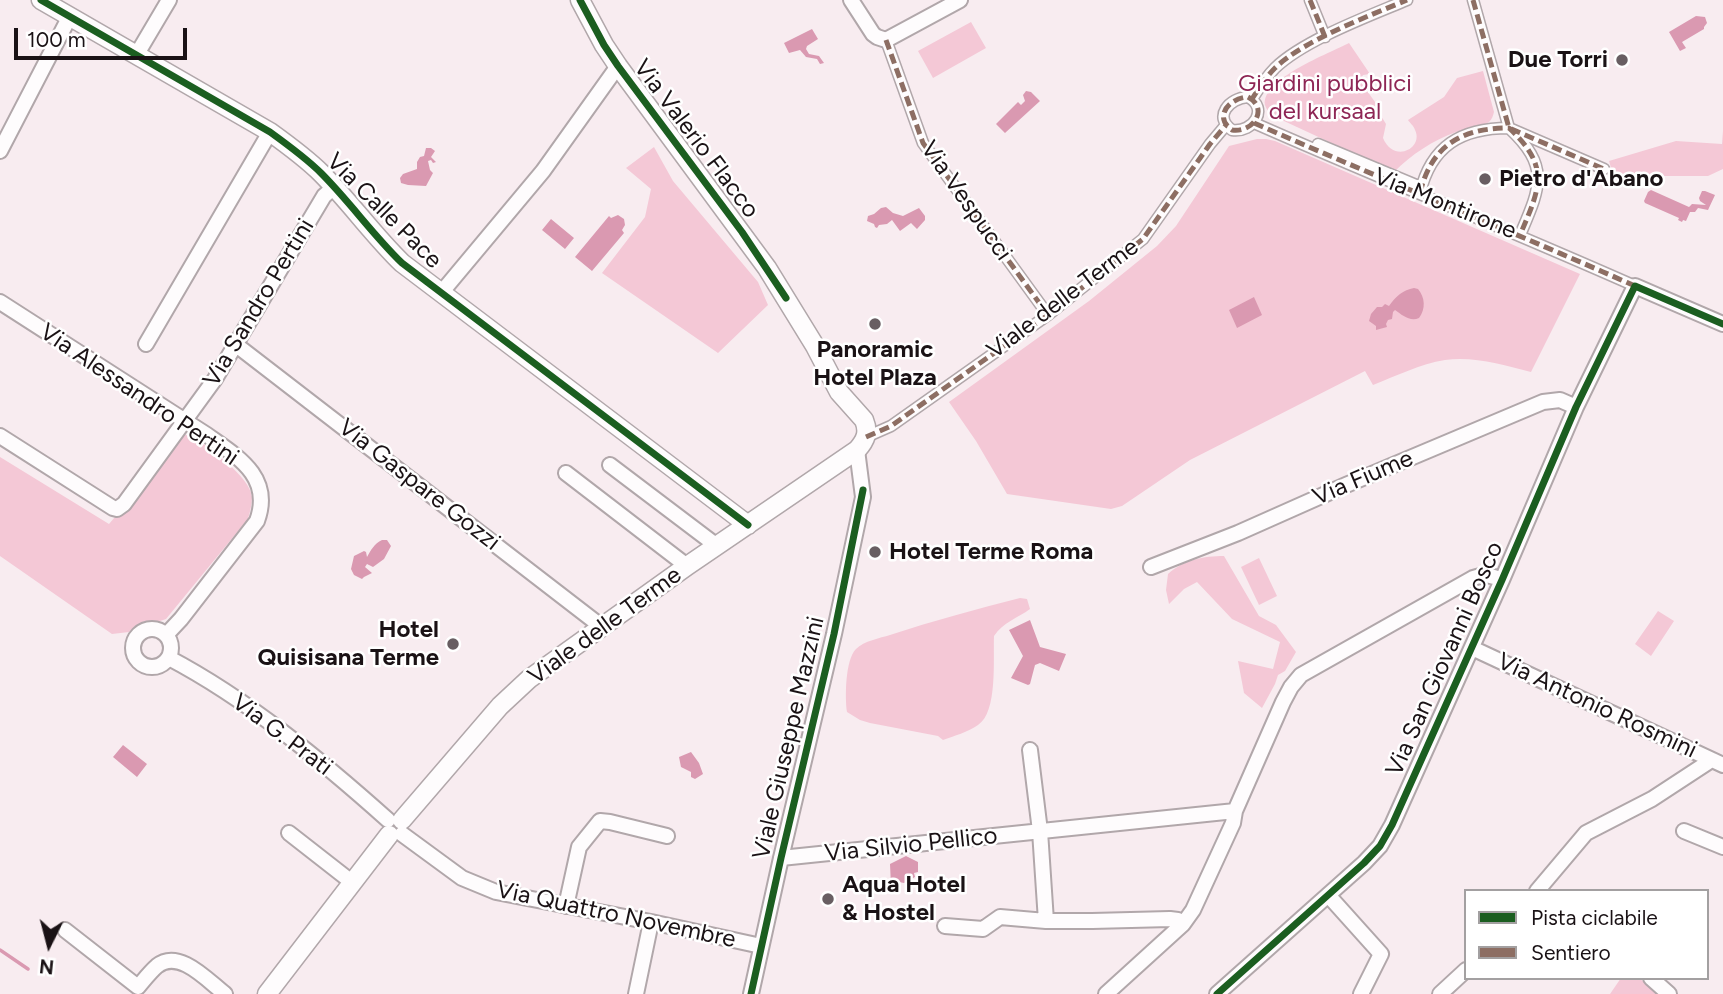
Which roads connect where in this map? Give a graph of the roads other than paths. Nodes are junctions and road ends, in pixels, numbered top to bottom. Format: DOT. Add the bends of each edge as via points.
graph roads {
  1 [pos="41,0"];
  2 [pos="169,0"];
  3 [pos="580,0"];
  4 [pos="851,0"];
  5 [pos="960,0"];
  6 [pos="1310,0"];
  7 [pos="1407,0"];
  8 [pos="1473,0"];
  9 [pos="70,16"];
  10 [pos="1325,37"];
  11 [pos="886,40"];
  12 [pos="137,54"];
  13 [pos="618,66"];
  14 [pos="1252,99"];
  15 [pos="1255,120"];
  16 [pos="1226,125"];
  17 [pos="1509,128"];
  18 [pos="270,132"];
  19 [pos="0,151"];
  20 [pos="1604,169"];
  21 [pos="334,187"];
  22 [pos="1420,190"];
  23 [pos="1520,235"];
  24 [pos="1635,286"];
  25 [pos="441,293"];
  26 [pos="0,302"];
  27 [pos="1048,315"];
  28 [pos="1723,324"];
  29 [pos="146,344"];
  30 [pos="235,344"];
  31 [pos="1576,407"];
  32 [pos="185,421"];
  33 [pos="0,436"];
  34 [pos="862,443"];
  35 [pos="610,465"];
  36 [pos="566,473"];
  37 [pos="748,525"];
  38 [pos="717,546"];
  39 [pos="688,566"];
  40 [pos="1151,567"];
  41 [pos="1502,580"];
  42 [pos="602,627"];
  43 [pos="166,635"];
  44 [pos="1472,648"];
  45 [pos="169,658"];
  46 [pos="1030,750"];
  47 [pos="1716,762"];
  48 [pos="1235,811"];
  49 [pos="396,827"];
  50 [pos="1040,831"];
  51 [pos="1684,831"];
  52 [pos="289,833"];
  53 [pos="667,836"];
  54 [pos="1723,847"];
  55 [pos="781,858"];
  56 [pos="353,883"];
  57 [pos="1543,889"];
  58 [pos="1328,895"];
  59 [pos="566,906"];
  60 [pos="1046,921"];
  61 [pos="651,922"];
  62 [pos="1183,924"];
  63 [pos="945,926"];
  64 [pos="65,930"];
  65 [pos="761,946"];
  66 [pos="1464,972"];
  67 [pos="1653,980"];
  68 [pos="225,994"];
  69 [pos="267,994"];
  70 [pos="636,994"];
  71 [pos="751,994"];
  72 [pos="1106,994"];
  73 [pos="1217,994"];
  74 [pos="1361,994"];
  75 [pos="1441,994"];
  76 [pos="1669,994"];
  1 -- 9 [label="street, Via Calle Pace"];
  2 -- 12 [label="street"];
  3 -- 13 [label="street, Via Valerio Flacco"];
  4 -- 11 [label="street" via="873,34"];
  5 -- 11 [label="street"];
  6 -- 10 [label="street"];
  7 -- 10 [label="street"];
  8 -- 17 [label="street"];
  9 -- 12 [label="street, Via Calle Pace"];
  9 -- 19 [label="street"];
  10 -- 14 [label="street" via="1277,66"];
  11 -- 27 [label="street, Via Vespucci" via="923,143"];
  12 -- 18 [label="street, Via Calle Pace"];
  13 -- 25 [label="street" via="543,171"];
  13 -- 34 [label="street, Via Valerio Flacco" via="767,268 839,392 864,420"];
  14 -- 15 [label="street" via="1258,108"];
  14 -- 16 [label="street, Viale delle Terme" via="1232,100 1224,115"];
  15 -- 16 [label="street" via="1241,131"];
  15 -- 22 [label="street, Via Montirone" via="1380,178"];
  16 -- 27 [label="street, Viale delle Terme" via="1143,239"];
  17 -- 20 [label="street"];
  17 -- 22 [label="street" via="1475,132 1450,143 1431,162"];
  17 -- 23 [label="street" via="1534,157 1538,181 1536,199"];
  18 -- 21 [label="street, Via Calle Pace"];
  18 -- 29 [label="street"];
  21 -- 25 [label="street, Via Calle Pace" via="402,264"];
  21 -- 30 [label="street, Via Sandro Pertini" via="324,196"];
  22 -- 23 [label="street, Via Montirone"];
  23 -- 24 [label="street, Via Montirone"];
  24 -- 28 [label="street"];
  24 -- 31 [label="street, Via San Giovanni Bosco"];
  25 -- 37 [label="street, Via Calle Pace"];
  26 -- 32 [label="street, Via Alessandro Pertini"];
  27 -- 34 [label="street, Viale delle Terme"];
  30 -- 32 [label="street, Via Sandro Pertini"];
  30 -- 42 [label="street, Via Gaspare Gozzi"];
  31 -- 40 [label="street, Via Fiume" via="1560,400 1543,402"];
  31 -- 41 [label="street, Via San Giovanni Bosco"];
  32 -- 33 [label="street, Via Sandro Pertini" via="117,509"];
  32 -- 43 [label="street, Via Alessandro Pertini" via="232,452 254,473 262,508 257,521"];
  34 -- 37 [label="street, Viale delle Terme"];
  34 -- 55 [label="street, Viale Giuseppe Mazzini" via="863,497"];
  35 -- 38 [label="street"];
  36 -- 39 [label="street"];
  37 -- 38 [label="street, Viale delle Terme"];
  38 -- 39 [label="street, Viale delle Terme"];
  39 -- 42 [label="street, Viale delle Terme"];
  41 -- 44 [label="street, Via San Giovanni Bosco"];
  41 -- 48 [label="street" via="1488,575 1473,578 1301,675 1283,702"];
  42 -- 49 [label="street, Viale delle Terme" via="500,705"];
  43 -- 45 [label="street"];
  43 -- 45 [label="street" via="144,631 132,649 146,667"];
  44 -- 47 [label="street, Via Antonio Rosmini"];
  44 -- 58 [label="street, Via San Giovanni Bosco" via="1380,846"];
  45 -- 49 [label="street, Via G. Prati" via="296,743"];
  46 -- 50 [label="street"];
  47 -- 57 [label="street" via="1586,833"];
  48 -- 50 [label="street, Via Silvio Pellico"];
  48 -- 62 [label="street" via="1203,891"];
  49 -- 56 [label="street, Viale delle Terme"];
  49 -- 59 [label="street, Via Quattro Novembre" via="462,878 496,892"];
  50 -- 55 [label="street, Via Silvio Pellico"];
  50 -- 60 [label="street"];
  51 -- 54 [label="street"];
  52 -- 56 [label="street"];
  53 -- 59 [label="street" via="600,821 579,847"];
  55 -- 65 [label="street, Viale Giuseppe Mazzini"];
  56 -- 69 [label="street, Viale delle Terme"];
  58 -- 73 [label="street, Via San Giovanni Bosco"];
  58 -- 74 [label="street" via="1381,954"];
  59 -- 61 [label="street, Via Quattro Novembre"];
  60 -- 62 [label="street" via="1170,919"];
  60 -- 63 [label="street" via="1000,917 983,929"];
  61 -- 65 [label="street, Via Quattro Novembre"];
  61 -- 70 [label="street"];
  62 -- 72 [label="street"];
  64 -- 68 [label="street" via="138,987 158,965 170,960 182,961"];
  65 -- 71 [label="street, Viale Giuseppe Mazzini"];
  66 -- 75 [label="street"];
  67 -- 76 [label="street"];
}
